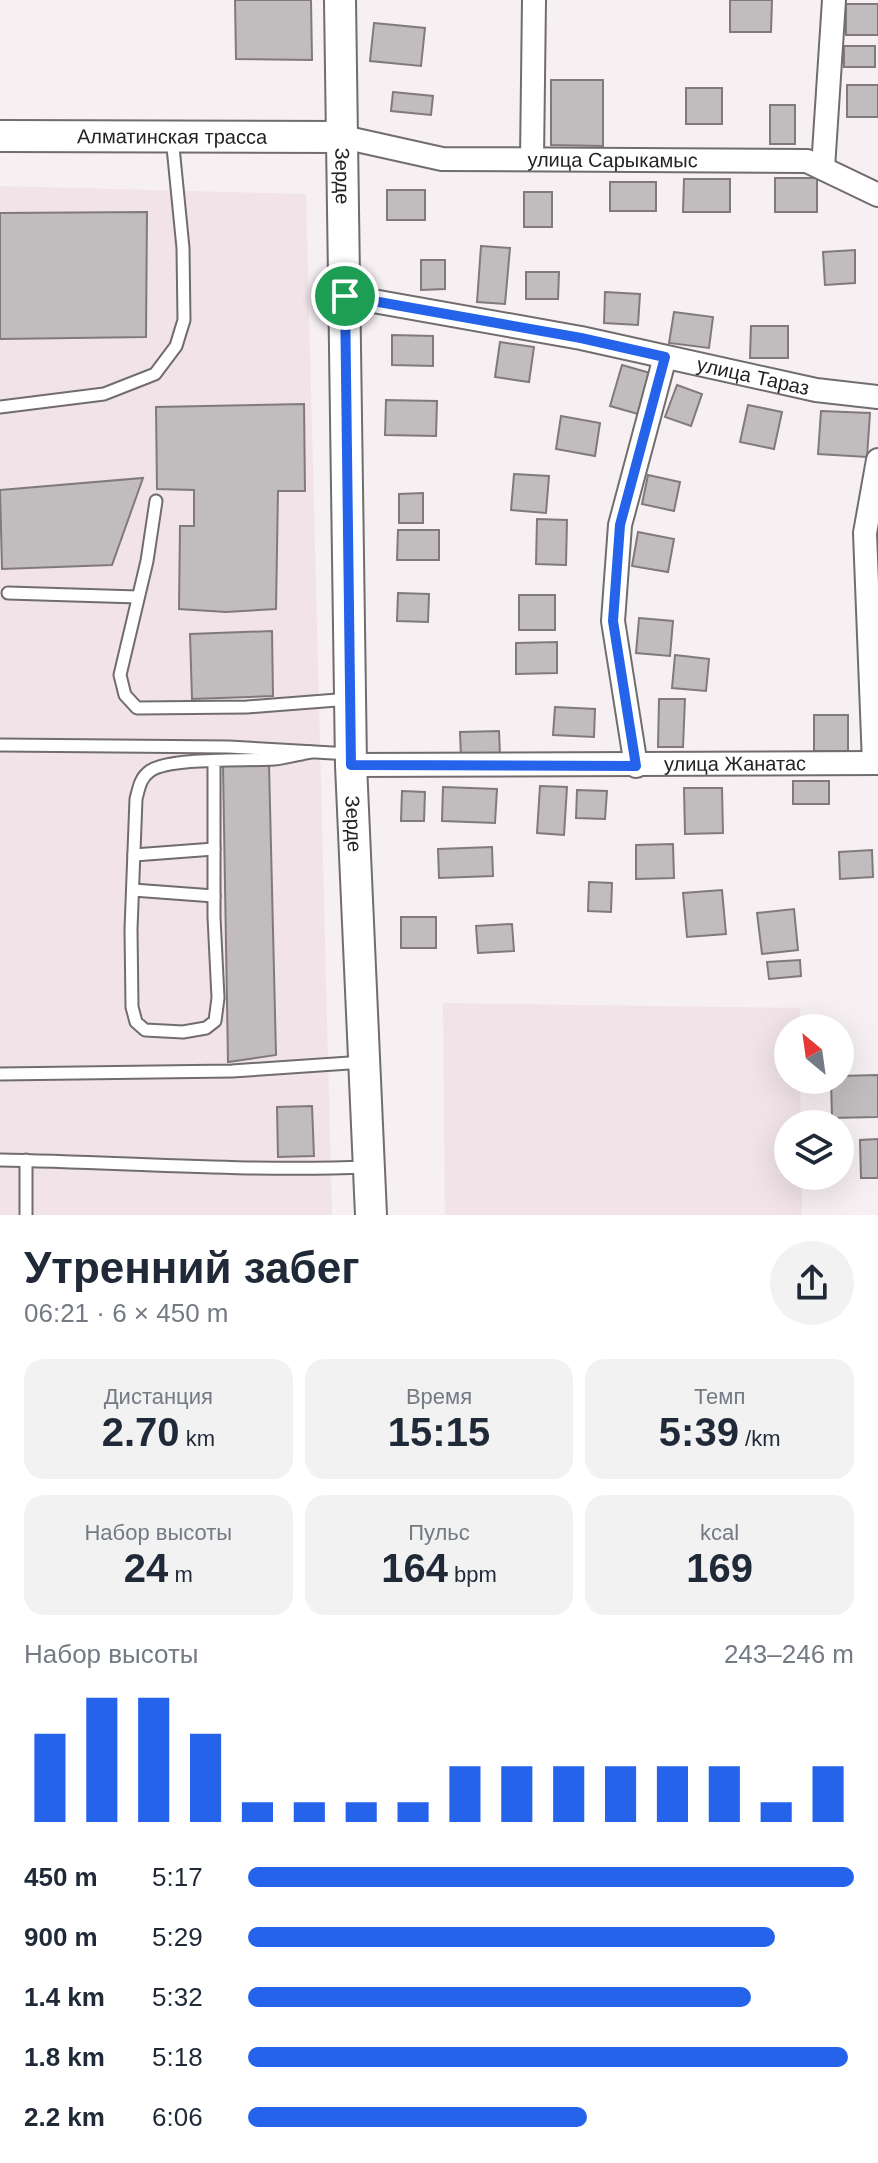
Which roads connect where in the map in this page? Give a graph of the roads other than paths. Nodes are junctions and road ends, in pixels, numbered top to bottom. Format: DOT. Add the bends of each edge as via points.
graph roads {
  1 [pos="340,0"];
  2 [pos="534,0"];
  3 [pos="834,0"];
  4 [pos="0,136"];
  5 [pos="172,137"];
  6 [pos="343,137"];
  7 [pos="532,159"];
  8 [pos="823,168"];
  9 [pos="878,195"];
  10 [pos="345,296"];
  11 [pos="665,357"];
  12 [pos="878,397"];
  13 [pos="0,407"];
  14 [pos="878,460"];
  15 [pos="156,501"];
  16 [pos="8,593"];
  17 [pos="138,597"];
  18 [pos="873,613"];
  19 [pos="350,699"];
  20 [pos="0,745"];
  21 [pos="311,752"];
  22 [pos="351,760"];
  23 [pos="214,761"];
  24 [pos="876,763"];
  25 [pos="636,766"];
  26 [pos="214,849"];
  27 [pos="134,855"];
  28 [pos="133,890"];
  29 [pos="214,896"];
  30 [pos="364,1062"];
  31 [pos="0,1074"];
  32 [pos="0,1160"];
  33 [pos="26,1160"];
  34 [pos="369,1167"];
  35 [pos="26,1215"];
  36 [pos="371,1215"];
  1 -- 6 [label="street, Зерде"];
  2 -- 7 [label="street"];
  3 -- 8 [label="street"];
  4 -- 5 [label="street, Алматинская трасса"];
  5 -- 6 [label="street, Алматинская трасса"];
  5 -- 13 [label="lane" via="183,248 184,320 176,346 155,374 104,394"];
  6 -- 7 [label="street, улица Сарыкамыс" via="442,159"];
  6 -- 10 [label="street, Зерде"];
  7 -- 8 [label="street, улица Сарыкамыс" via="807,161"];
  8 -- 9 [label="street, улица Сарыкамыс"];
  10 -- 11 [label="street, улица Тараз"];
  10 -- 19 [label="street, Зерде"];
  11 -- 12 [label="street, улица Тараз" via="816,390"];
  11 -- 25 [label="street" via="620,525 613,621"];
  14 -- 18 [label="street" via="865,533"];
  15 -- 17 [label="lane"];
  16 -- 17 [label="lane"];
  17 -- 19 [label="lane" via="120,675 125,695 137,708"];
  18 -- 24 [label="street"];
  19 -- 22 [label="street, Зерде"];
  20 -- 21 [label="lane"];
  21 -- 22 [label="lane"];
  21 -- 23 [label="lane"];
  22 -- 25 [label="street, улица Жанатас"];
  22 -- 30 [label="street, Зерде"];
  23 -- 26 [label="lane"];
  23 -- 27 [label="lane" via="168,765 141,780"];
  24 -- 25 [label="street, улица Жанатас"];
  26 -- 27 [label="lane"];
  26 -- 29 [label="lane"];
  27 -- 28 [label="lane"];
  28 -- 29 [label="lane"];
  28 -- 29 [label="lane" via="132,1007 145,1030 183,1032 215,1021"];
  30 -- 31 [label="lane" via="232,1071"];
  30 -- 34 [label="street, Зерде"];
  32 -- 33 [label="lane"];
  33 -- 34 [label="lane" via="273,1170"];
  33 -- 35 [label="lane"];
  34 -- 36 [label="street, Зерде"];
}
